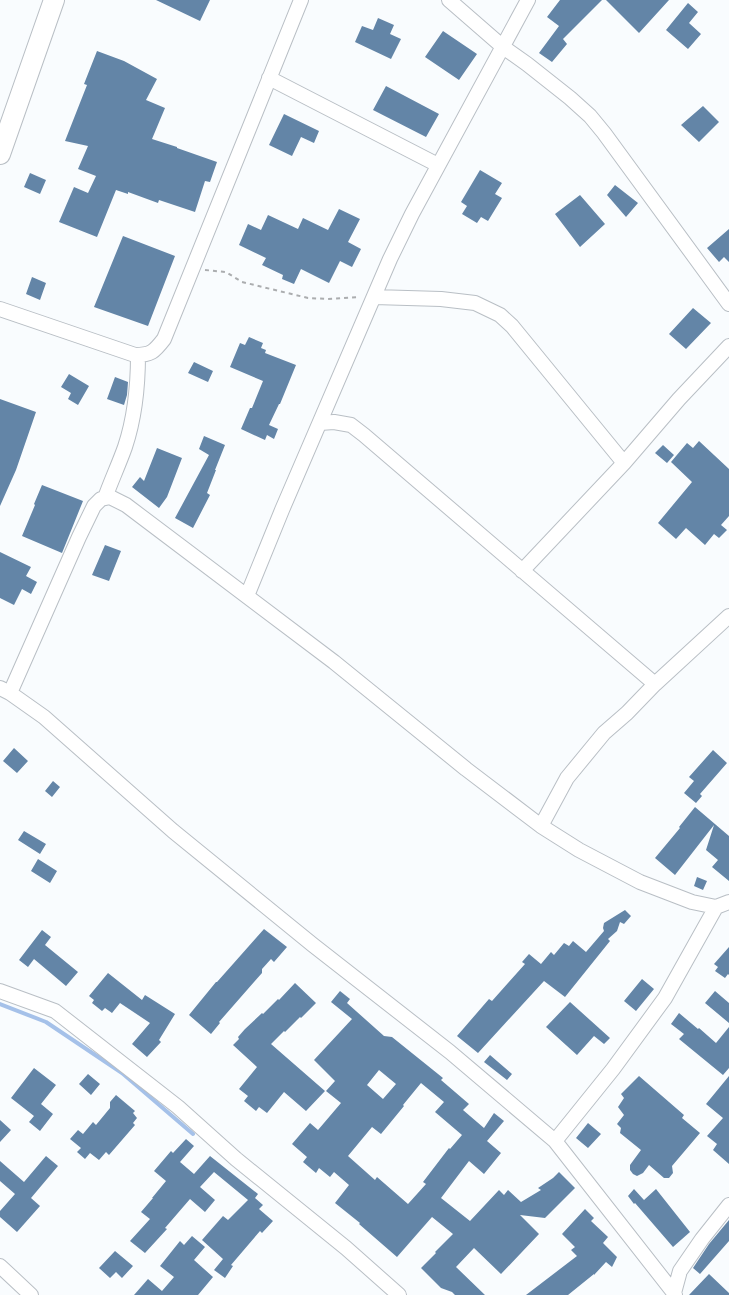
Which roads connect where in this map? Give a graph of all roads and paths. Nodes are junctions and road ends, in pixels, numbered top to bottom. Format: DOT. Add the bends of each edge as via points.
graph roads {
  1 [pos="54,0"];
  2 [pos="300,0"];
  3 [pos="449,0"];
  4 [pos="528,0"];
  5 [pos="503,47"];
  6 [pos="269,78"];
  7 [pos="0,154"];
  8 [pos="438,165"];
  9 [pos="190,274"];
  10 [pos="374,297"];
  11 [pos="729,304"];
  12 [pos="0,309"];
  13 [pos="729,346"];
  14 [pos="138,355"];
  15 [pos="320,423"];
  16 [pos="624,463"];
  17 [pos="105,498"];
  18 [pos="522,571"];
  19 [pos="247,596"];
  20 [pos="729,616"];
  21 [pos="655,684"];
  22 [pos="5,690"];
  23 [pos="542,826"];
  24 [pos="722,904"];
  25 [pos="0,991"];
  26 [pos="555,1141"];
  27 [pos="729,1205"];
  28 [pos="0,1266"];
  29 [pos="674,1294"];
  30 [pos="31,1295"];
  31 [pos="399,1295"];
  1 -- 7 [label="main road"];
  2 -- 6 [label="street"];
  3 -- 5 [label="street"];
  4 -- 5 [label="street"];
  5 -- 8 [label="street"];
  5 -- 11 [label="street" via="590,116"];
  6 -- 8 [label="street"];
  6 -- 9 [label="street"];
  8 -- 10 [label="street"];
  9 -- 10 [label="path" via="208,270 226,272 242,282 308,298"];
  9 -- 14 [label="street" via="164,339 155,350"];
  10 -- 15 [label="street"];
  10 -- 16 [label="street" via="441,298 475,303 500,314"];
  12 -- 14 [label="street"];
  13 -- 16 [label="street"];
  14 -- 17 [label="street" via="134,412 125,447"];
  15 -- 18 [label="street" via="351,425"];
  15 -- 19 [label="street"];
  16 -- 18 [label="street"];
  17 -- 19 [label="street" via="110,497 126,505"];
  17 -- 22 [label="street" via="94,506 86,521"];
  18 -- 21 [label="street"];
  19 -- 23 [label="street"];
  20 -- 21 [label="street"];
  21 -- 23 [label="street" via="604,733 567,778"];
  22 -- 26 [label="street" via="44,717 173,831 450,1052"];
  23 -- 24 [label="street" via="640,882 692,902"];
  24 -- 26 [label="street" via="665,998"];
  25 -- 31 [label="street" via="63,1016 178,1106 236,1159"];
  26 -- 29 [label="street"];
  27 -- 29 [label="street" via="680,1271"];
  28 -- 30 [label="street"];
}
